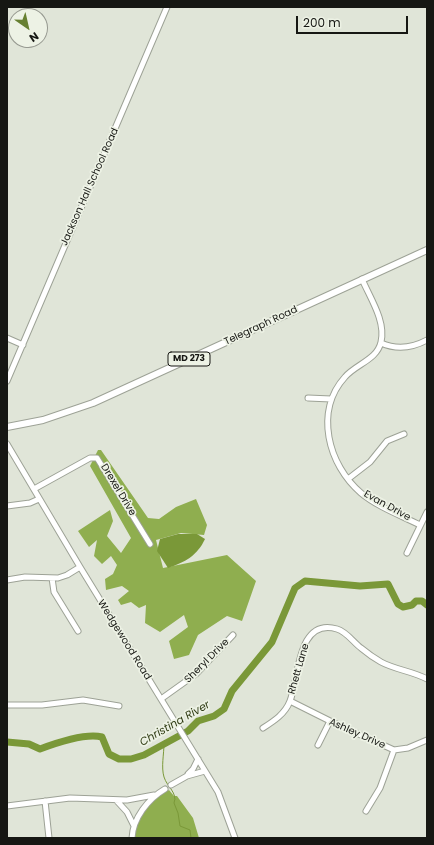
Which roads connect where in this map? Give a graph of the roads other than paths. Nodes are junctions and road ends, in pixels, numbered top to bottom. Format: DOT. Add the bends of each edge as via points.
graph roads {
  1 [pos="167,7"];
  2 [pos="427,250"];
  3 [pos="362,279"];
  4 [pos="7,338"];
  5 [pos="427,340"];
  6 [pos="381,343"];
  7 [pos="22,345"];
  8 [pos="7,381"];
  9 [pos="308,398"];
  10 [pos="332,399"];
  11 [pos="7,427"];
  12 [pos="404,434"];
  13 [pos="7,444"];
  14 [pos="348,479"];
  15 [pos="34,490"];
  16 [pos="39,498"];
  17 [pos="7,506"];
  18 [pos="427,512"];
  19 [pos="420,524"];
  20 [pos="150,544"];
  21 [pos="407,553"];
  22 [pos="80,567"];
  23 [pos="52,578"];
  24 [pos="7,580"];
  25 [pos="78,631"];
  26 [pos="233,635"];
  27 [pos="427,679"];
  28 [pos="161,699"];
  29 [pos="290,701"];
  30 [pos="7,706"];
  31 [pos="119,706"];
  32 [pos="330,721"];
  33 [pos="262,728"];
  34 [pos="427,740"];
  35 [pos="318,745"];
  36 [pos="394,750"];
  37 [pos="198,759"];
  38 [pos="206,771"];
  39 [pos="186,776"];
  40 [pos="171,785"];
  41 [pos="165,789"];
  42 [pos="154,795"];
  43 [pos="116,800"];
  44 [pos="45,801"];
  45 [pos="7,806"];
  46 [pos="366,811"];
  47 [pos="134,826"];
  48 [pos="49,838"];
  49 [pos="132,838"];
  50 [pos="235,838"];
  1 -- 7 [label="street, Jackson Hall School Road"];
  2 -- 3 [label="main road, Telegraph Road / MD 273"];
  3 -- 6 [label="street" via="380,320"];
  3 -- 11 [label="main road, Telegraph Road / MD 273" via="117,393 50,418"];
  4 -- 7 [label="street"];
  5 -- 6 [label="street" via="398,348"];
  6 -- 10 [label="street, Evan Drive" via="368,360 345,376"];
  7 -- 8 [label="street, Jackson Hall School Road"];
  9 -- 10 [label="street"];
  10 -- 14 [label="street, Evan Drive" via="327,419 329,440 336,460"];
  12 -- 14 [label="street" via="387,441 370,462"];
  13 -- 15 [label="street, Wedgewood Road"];
  14 -- 19 [label="street, Evan Drive" via="374,502"];
  15 -- 16 [label="street, Wedgewood Road"];
  15 -- 20 [label="street, Drexel Drive" via="90,458 97,458"];
  16 -- 17 [label="street" via="30,503"];
  16 -- 22 [label="street, Wedgewood Road"];
  18 -- 19 [label="street"];
  19 -- 21 [label="street"];
  22 -- 23 [label="street" via="63,577"];
  22 -- 28 [label="street, Wedgewood Road"];
  23 -- 24 [label="street" via="25,577"];
  23 -- 25 [label="street" via="54,592"];
  26 -- 28 [label="street, Sheryl Drive" via="196,674"];
  27 -- 29 [label="street, Rhett Lane" via="383,663 361,649 340,630 326,628 307,640"];
  28 -- 37 [label="street, Wedgewood Road"];
  29 -- 32 [label="street, Ashley Drive"];
  29 -- 33 [label="street, Rhett Lane" via="279,717"];
  30 -- 31 [label="street" via="83,700"];
  32 -- 35 [label="street"];
  32 -- 36 [label="street, Ashley Drive"];
  34 -- 36 [label="street, Ashley Drive" via="408,748"];
  36 -- 46 [label="street" via="380,788"];
  37 -- 38 [label="street, Wedgewood Road"];
  37 -- 39 [label="street"];
  38 -- 39 [label="street"];
  38 -- 50 [label="street, Wedgewood Road" via="222,800"];
  39 -- 40 [label="street"];
  41 -- 42 [label="street"];
  42 -- 43 [label="street"];
  42 -- 47 [label="street"];
  43 -- 44 [label="street" via="70,798"];
  43 -- 47 [label="street" via="128,812"];
  44 -- 45 [label="street"];
  44 -- 48 [label="street"];
  47 -- 49 [label="street"];
}
